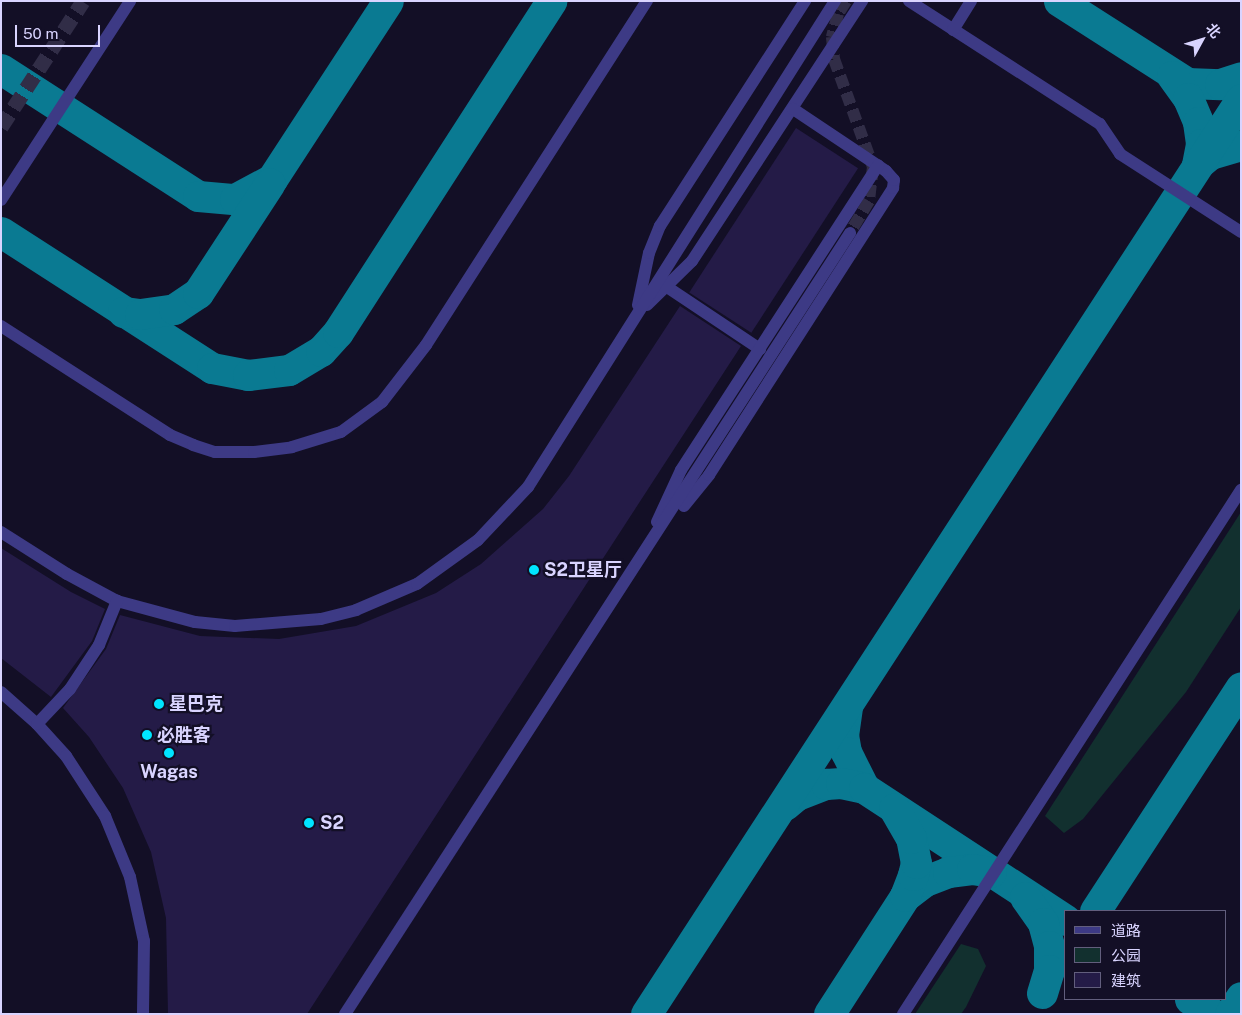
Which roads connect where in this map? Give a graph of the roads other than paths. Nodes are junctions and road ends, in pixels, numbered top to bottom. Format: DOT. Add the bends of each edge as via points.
graph roads {
  1 [pos="130,1"];
  2 [pos="647,1"];
  3 [pos="805,1"];
  4 [pos="835,1"];
  5 [pos="862,1"];
  6 [pos="909,1"];
  7 [pos="971,1"];
  8 [pos="953,30"];
  9 [pos="793,109"];
  10 [pos="878,165"];
  11 [pos="1,200"];
  12 [pos="1241,232"];
  13 [pos="850,233"];
  14 [pos="667,287"];
  15 [pos="636,314"];
  16 [pos="1,326"];
  17 [pos="760,349"];
  18 [pos="1241,490"];
  19 [pos="1,532"];
  20 [pos="639,563"];
  21 [pos="117,601"];
  22 [pos="1,692"];
  23 [pos="37,724"];
  24 [pos="143,1014"];
  25 [pos="345,1014"];
  26 [pos="903,1014"];
  1 -- 11 [label="lane"];
  2 -- 16 [label="lane" via="426,345 382,402 341,432 292,447 254,452 215,452 170,435"];
  3 -- 15 [label="lane" via="654,237"];
  4 -- 15 [label="lane"];
  5 -- 9 [label="lane"];
  6 -- 8 [label="lane"];
  7 -- 8 [label="lane"];
  8 -- 12 [label="lane" via="1100,124 1120,154"];
  9 -- 10 [label="lane"];
  9 -- 14 [label="lane" via="692,261"];
  10 -- 17 [label="lane"];
  10 -- 20 [label="lane" via="894,180 889,197 708,475"];
  13 -- 20 [label="lane"];
  14 -- 15 [label="lane"];
  14 -- 17 [label="lane"];
  15 -- 21 [label="lane" via="528,487 478,540 417,584 356,610 281,624 235,626 195,622"];
  17 -- 20 [label="lane" via="681,470"];
  18 -- 26 [label="lane"];
  19 -- 21 [label="lane" via="66,574"];
  20 -- 25 [label="lane"];
  21 -- 23 [label="lane" via="99,645 80,674"];
  22 -- 23 [label="lane"];
  23 -- 24 [label="lane" via="66,756 105,816 130,877 144,941"];
}
